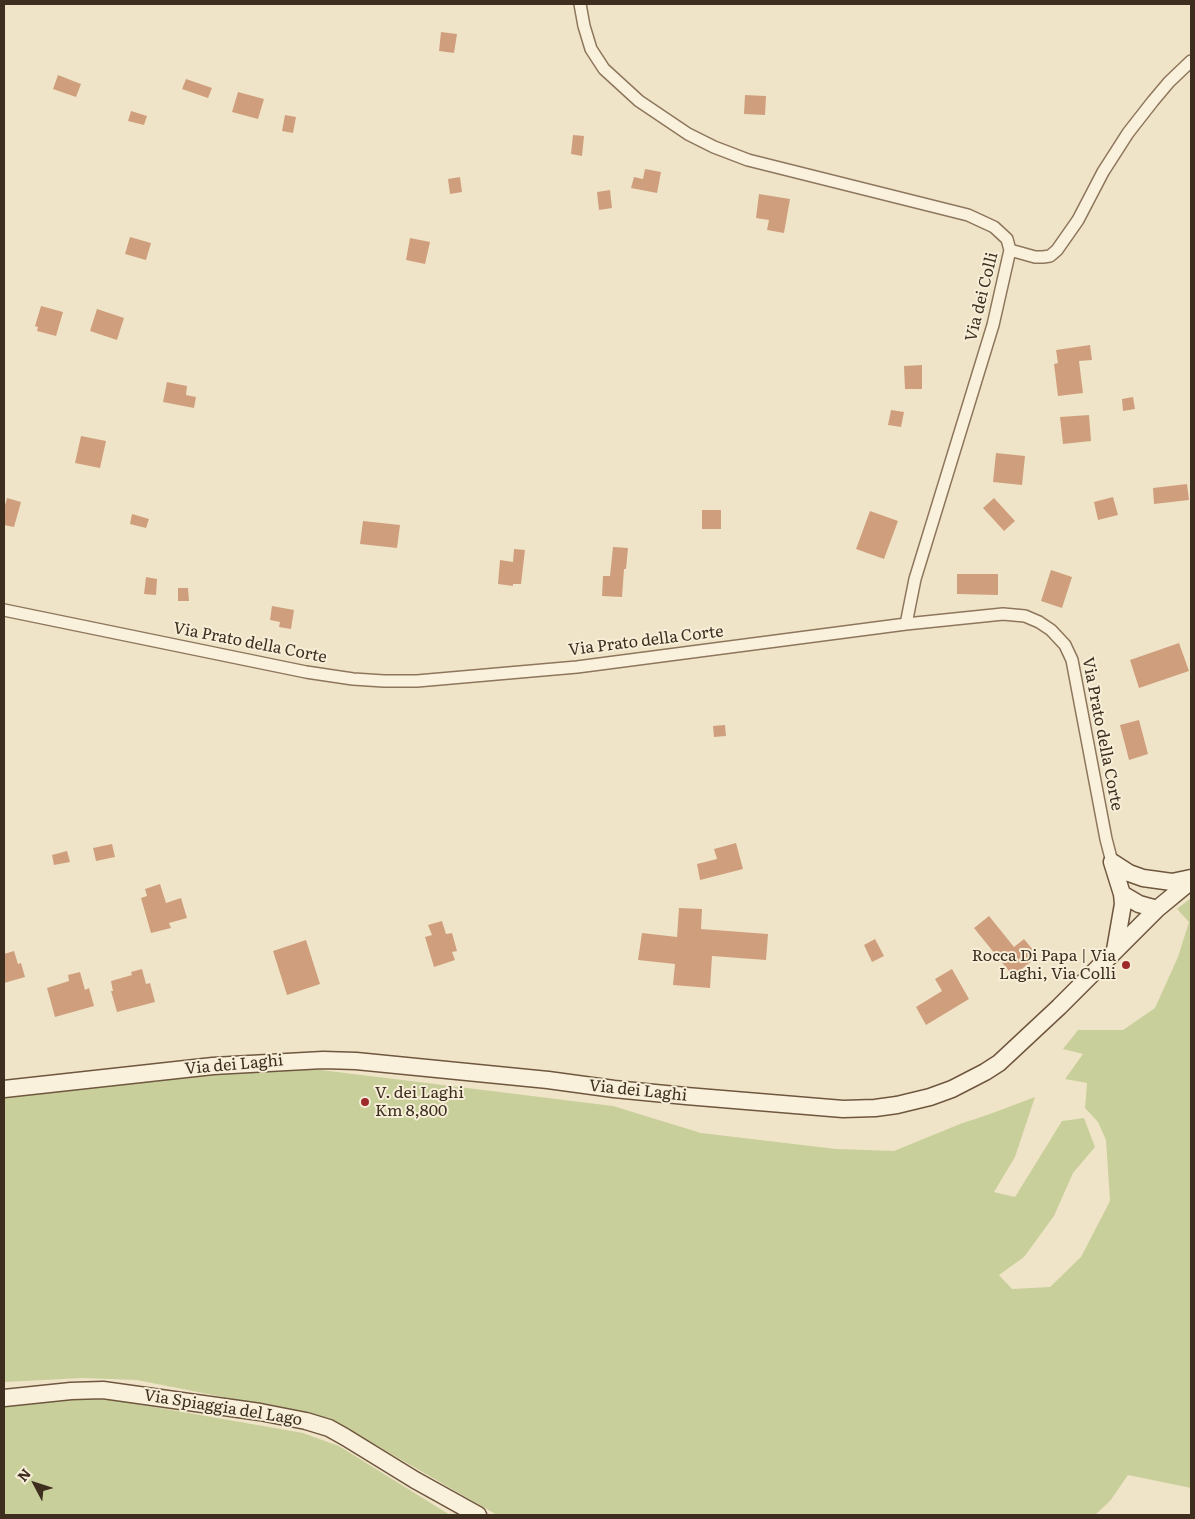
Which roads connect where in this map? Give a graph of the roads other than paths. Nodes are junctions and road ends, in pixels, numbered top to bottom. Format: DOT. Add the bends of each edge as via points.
graph roads {
  1 [pos="580,4"];
  2 [pos="1191,61"];
  3 [pos="1010,250"];
  4 [pos="4,610"];
  5 [pos="906,624"];
  6 [pos="1112,862"];
  7 [pos="1143,878"];
  8 [pos="1191,879"];
  9 [pos="1122,894"];
  10 [pos="1157,909"];
  11 [pos="1115,951"];
  12 [pos="4,1089"];
  13 [pos="4,1398"];
  14 [pos="478,1515"];
  1 -- 3 [label="street" via="591,49 604,69 643,104 688,134 748,160 968,215 1003,233"];
  2 -- 3 [label="street, Via dei Colli" via="1159,93 1128,133 1057,250 1043,258"];
  3 -- 5 [label="street, Via dei Colli" via="993,326 915,579"];
  4 -- 5 [label="street, Via Prato della Corte" via="306,672 384,681 578,667"];
  5 -- 6 [label="street, Via Prato della Corte" via="1018,614 1039,622 1060,638 1070,652 1074,668"];
  6 -- 7 [label="main road"];
  6 -- 9 [label="main road"];
  7 -- 8 [label="main road" via="1172,882"];
  7 -- 10 [label="main road" via="1153,892"];
  8 -- 10 [label="main road, Via dei Laghi"];
  9 -- 10 [label="main road"];
  9 -- 11 [label="main road" via="1122,915"];
  10 -- 11 [label="main road, Via dei Laghi"];
  11 -- 12 [label="main road, Via dei Laghi" via="992,1068 945,1092 887,1107 843,1109 686,1096 336,1060 213,1066"];
  13 -- 14 [label="main road, Via Spiaggia del Lago" via="94,1390 306,1421 329,1428"];
}
